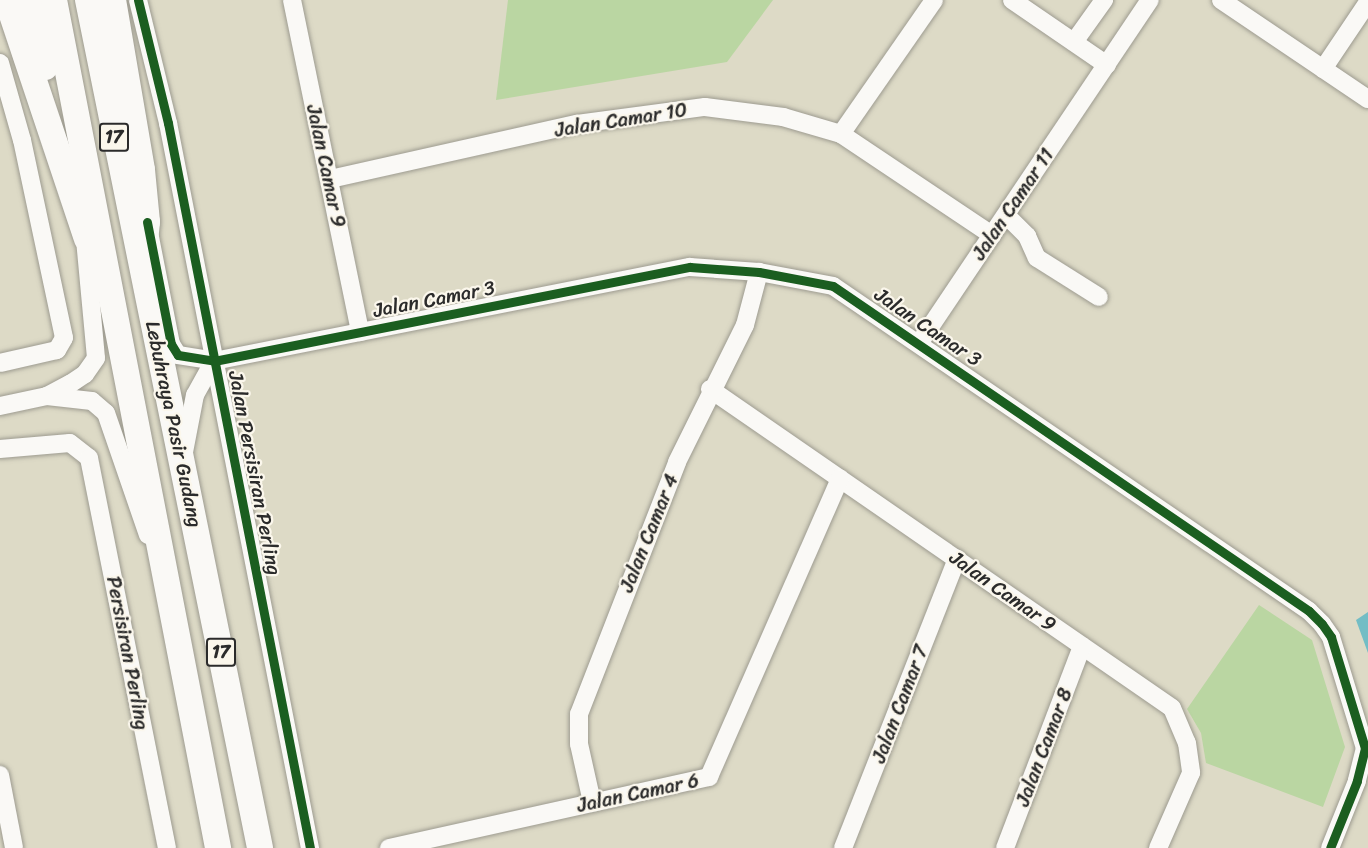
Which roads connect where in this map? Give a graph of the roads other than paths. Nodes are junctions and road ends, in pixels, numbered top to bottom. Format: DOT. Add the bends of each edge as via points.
graph roads {
  1 [pos="7,0"];
  2 [pos="28,0"];
  3 [pos="54,0"];
  4 [pos="88,0"];
  5 [pos="113,0"];
  6 [pos="138,0"];
  7 [pos="292,0"];
  8 [pos="934,0"];
  9 [pos="1012,0"];
  10 [pos="1104,0"];
  11 [pos="1150,0"];
  12 [pos="1221,0"];
  13 [pos="1368,2"];
  14 [pos="1074,42"];
  15 [pos="0,63"];
  16 [pos="1107,65"];
  17 [pos="1323,69"];
  18 [pos="1368,99"];
  19 [pos="841,134"];
  20 [pos="58,144"];
  21 [pos="330,179"];
  22 [pos="1006,215"];
  23 [pos="147,222"];
  24 [pos="83,228"];
  25 [pos="992,235"];
  26 [pos="759,272"];
  27 [pos="141,273"];
  28 [pos="1099,297"];
  29 [pos="360,333"];
  30 [pos="920,342"];
  31 [pos="214,361"];
  32 [pos="0,363"];
  33 [pos="130,380"];
  34 [pos="710,389"];
  35 [pos="46,396"];
  36 [pos="0,406"];
  37 [pos="0,449"];
  38 [pos="183,456"];
  39 [pos="840,479"];
  40 [pos="957,559"];
  41 [pos="168,595"];
  42 [pos="1082,646"];
  43 [pos="0,775"];
  44 [pos="592,802"];
  45 [pos="459,840"];
  46 [pos="14,848"];
  47 [pos="167,848"];
  48 [pos="218,848"];
  49 [pos="260,848"];
  50 [pos="310,848"];
  51 [pos="389,848"];
  52 [pos="843,848"];
  53 [pos="1005,848"];
  54 [pos="1158,848"];
  55 [pos="1330,848"];
  1 -- 20 [label="highway"];
  2 -- 20 [label="highway" via="51,89"];
  3 -- 33 [label="highway, Lebuhraya Pasir Gudang / 17"];
  4 -- 27 [label="highway, Lebuhraya Pasir Gudang / 17"];
  5 -- 23 [label="highway"];
  6 -- 31 [label="street, Jalan Persisiran Perling" via="168,123"];
  7 -- 21 [label="street, Jalan Camar 9"];
  8 -- 19 [label="street"];
  9 -- 14 [label="street"];
  10 -- 14 [label="street"];
  11 -- 16 [label="street, Jalan Camar 11"];
  12 -- 17 [label="street"];
  13 -- 17 [label="street"];
  14 -- 16 [label="street"];
  15 -- 32 [label="street" via="22,140 64,338 57,350"];
  16 -- 22 [label="street, Jalan Camar 11"];
  17 -- 18 [label="street"];
  19 -- 21 [label="street, Jalan Camar 10" via="783,117 705,107 664,110 577,124"];
  19 -- 25 [label="street, Jalan Camar 10"];
  20 -- 24 [label="highway"];
  21 -- 29 [label="street, Jalan Camar 9"];
  22 -- 25 [label="street, Jalan Camar 11"];
  22 -- 28 [label="street" via="1028,236 1037,258"];
  23 -- 27 [label="highway"];
  23 -- 31 [label="street" via="171,344 178,355"];
  24 -- 33 [label="highway"];
  24 -- 35 [label="street" via="96,358 85,374"];
  25 -- 30 [label="street, Jalan Camar 11"];
  26 -- 29 [label="street, Jalan Camar 3" via="690,267"];
  26 -- 30 [label="street, Jalan Camar 3" via="834,286"];
  26 -- 34 [label="street, Jalan Camar 4" via="745,325"];
  27 -- 38 [label="highway, Lebuhraya Pasir Gudang / 17"];
  29 -- 31 [label="street, Jalan Camar 3"];
  30 -- 55 [label="street, Jalan Camar 3" via="1309,611 1322,624 1331,637 1365,748 1357,782"];
  31 -- 38 [label="street" via="195,395"];
  31 -- 50 [label="street, Jalan Persisiran Perling"];
  33 -- 41 [label="highway, Lebuhraya Pasir Gudang / 17"];
  34 -- 39 [label="street, Jalan Camar 9"];
  34 -- 44 [label="street, Jalan Camar 4" via="677,462 579,714 579,744"];
  35 -- 36 [label="street"];
  35 -- 41 [label="street" via="92,402 106,413"];
  37 -- 47 [label="street, Persisiran Perling" via="70,443 89,458"];
  38 -- 49 [label="highway, Lebuhraya Pasir Gudang / 17"];
  39 -- 40 [label="street, Jalan Camar 9"];
  39 -- 44 [label="street, Jalan Camar 6" via="709,777"];
  40 -- 42 [label="street, Jalan Camar 9"];
  40 -- 52 [label="street, Jalan Camar 7"];
  41 -- 48 [label="highway, Lebuhraya Pasir Gudang / 17"];
  42 -- 53 [label="street, Jalan Camar 8"];
  42 -- 54 [label="street, Jalan Camar 9" via="1172,708 1187,743 1191,773"];
  43 -- 46 [label="street"];
  44 -- 45 [label="street, Jalan Camar 6"];
  45 -- 51 [label="street, Jalan Camar 6"];
}
